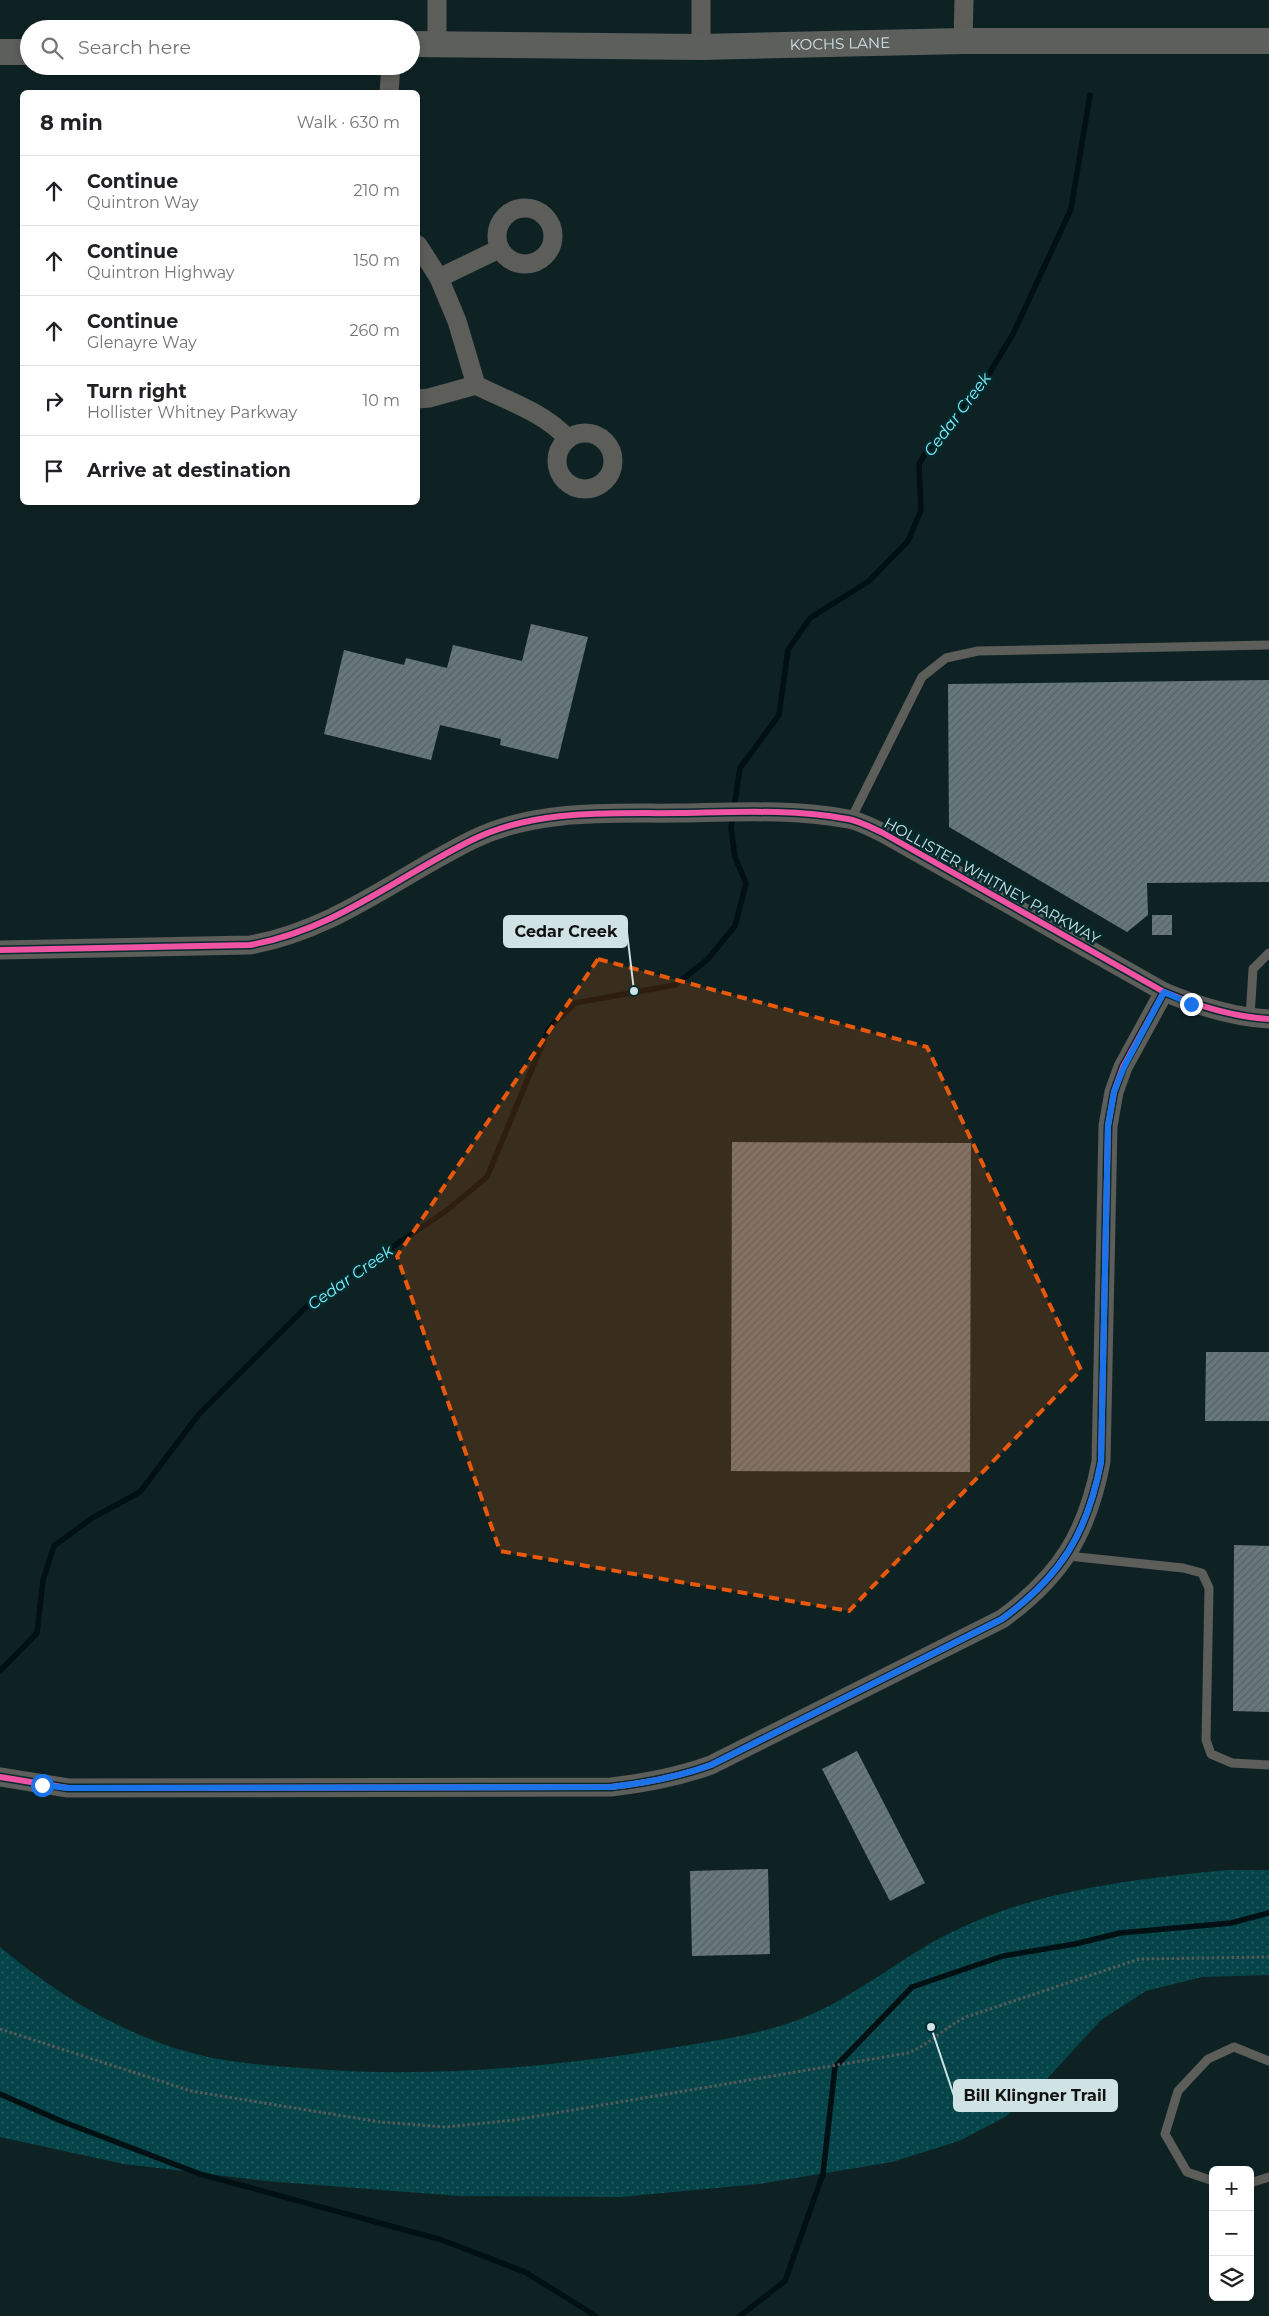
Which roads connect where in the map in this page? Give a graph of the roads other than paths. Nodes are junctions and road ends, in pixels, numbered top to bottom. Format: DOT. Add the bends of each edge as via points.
graph roads {
  1 [pos="437,0"];
  2 [pos="701,0"];
  3 [pos="964,0"];
  4 [pos="964,41"];
  5 [pos="1269,41"];
  6 [pos="437,43"];
  7 [pos="420,44"];
  8 [pos="701,47"];
  9 [pos="0,52"];
  10 [pos="20,52"];
  11 [pos="390,75"];
  12 [pos="389,90"];
  13 [pos="420,248"];
  14 [pos="499,249"];
  15 [pos="439,278"];
  16 [pos="476,385"];
  17 [pos="420,399"];
  18 [pos="568,439"];
  19 [pos="1269,645"];
  20 [pos="851,820"];
  21 [pos="0,950"];
  22 [pos="1269,953"];
  23 [pos="1164,992"];
  24 [pos="1250,1017"];
  25 [pos="1269,1019"];
  26 [pos="1068,1556"];
  27 [pos="1269,1764"];
  28 [pos="0,1777"];
  29 [pos="1269,2061"];
  30 [pos="1269,2178"];
  31 [pos="1209,2180"];
  32 [pos="1254,2182"];
  1 -- 6 [label="street"];
  2 -- 8 [label="street"];
  3 -- 4 [label="street"];
  4 -- 5 [label="street, KOCHS LANE"];
  4 -- 8 [label="street, KOCHS LANE"];
  6 -- 7 [label="street, KOCHS LANE"];
  6 -- 8 [label="street, KOCHS LANE"];
  9 -- 10 [label="street"];
  11 -- 12 [label="street"];
  13 -- 15 [label="street"];
  14 -- 15 [label="street"];
  15 -- 16 [label="street" via="457,321"];
  16 -- 17 [label="street"];
  16 -- 18 [label="street" via="536,413 556,425"];
  19 -- 20 [label="lane" via="978,651 946,658 922,677"];
  20 -- 21 [label="street, HOLLISTER WHITNEY PARKWAY" via="791,811 556,816 527,821 475,839 329,921 278,940 250,945"];
  20 -- 23 [label="street, HOLLISTER WHITNEY PARKWAY" via="883,833"];
  22 -- 24 [label="lane" via="1253,969"];
  23 -- 24 [label="street, HOLLISTER WHITNEY PARKWAY" via="1191,1004"];
  23 -- 26 [label="street" via="1124,1067 1114,1092 1108,1126 1101,1462 1092,1504"];
  24 -- 25 [label="street, HOLLISTER WHITNEY PARKWAY"];
  26 -- 27 [label="lane" via="1183,1568 1202,1573 1209,1588 1206,1740 1211,1754 1232,1763"];
  26 -- 28 [label="street" via="1027,1601 1002,1619 711,1765 649,1783 602,1787 68,1788"];
  29 -- 31 [label="lane" via="1234,2047 1208,2059 1178,2090 1165,2134 1188,2172"];
  30 -- 32 [label="lane"];
}
